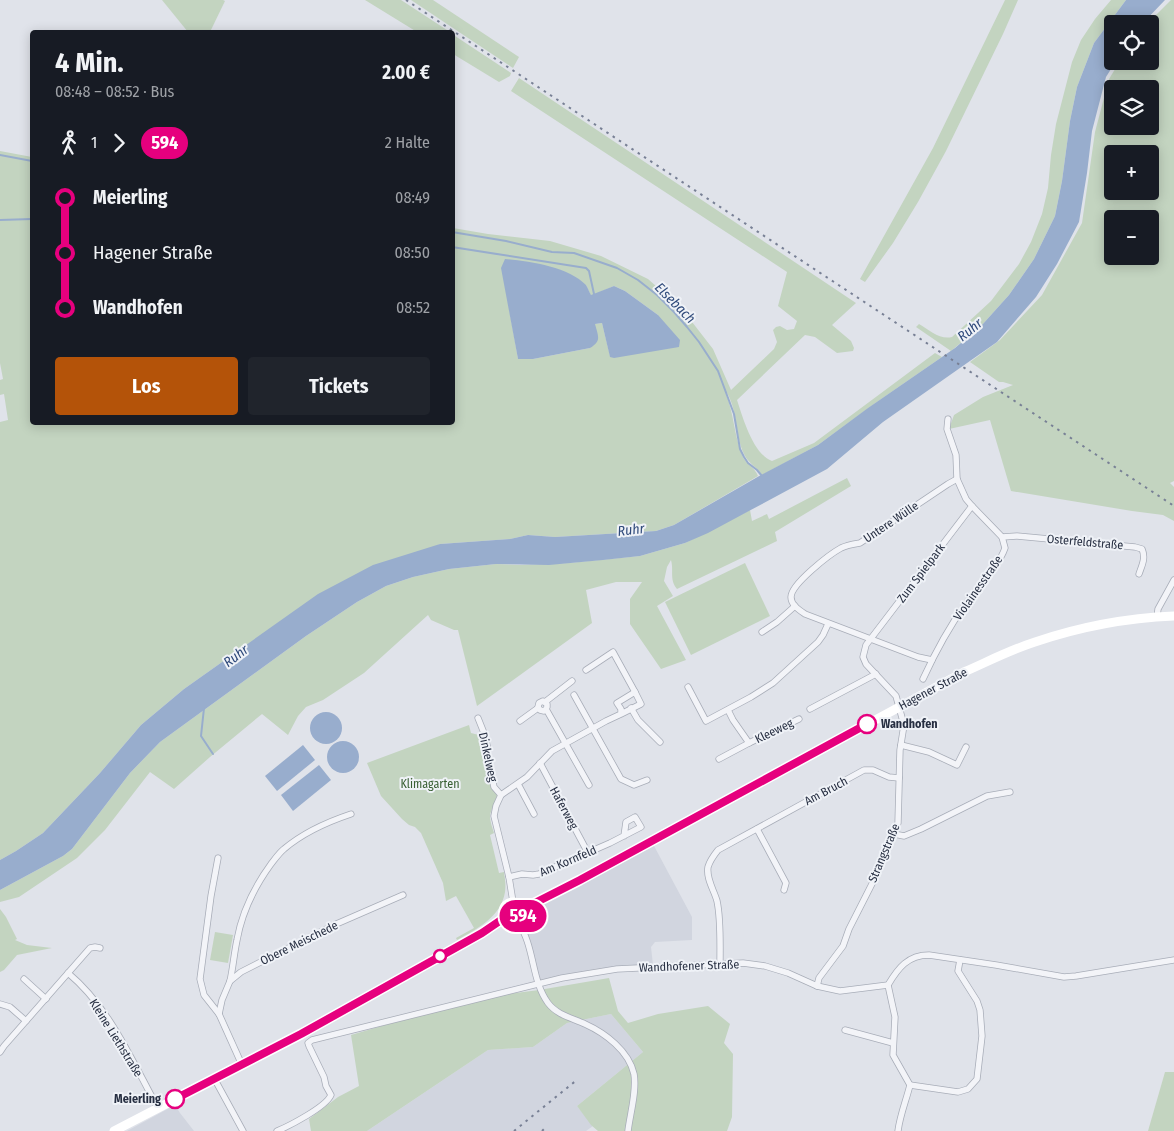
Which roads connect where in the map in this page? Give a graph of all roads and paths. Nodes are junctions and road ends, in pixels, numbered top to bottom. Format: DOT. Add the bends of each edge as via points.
graph roads {
  1 [pos="948,419"];
  2 [pos="957,479"];
  3 [pos="972,506"];
  4 [pos="1002,537"];
  5 [pos="1139,574"];
  6 [pos="1174,580"];
  7 [pos="794,606"];
  8 [pos="1174,616"];
  9 [pos="1157,617"];
  10 [pos="828,624"];
  11 [pos="762,632"];
  12 [pos="871,640"];
  13 [pos="932,660"];
  14 [pos="586,670"];
  15 [pos="876,674"];
  16 [pos="923,679"];
  17 [pos="572,682"];
  18 [pos="688,687"];
  19 [pos="635,692"];
  20 [pos="574,695"];
  21 [pos="545,702"];
  22 [pos="900,707"];
  23 [pos="538,708"];
  24 [pos="631,708"];
  25 [pos="546,709"];
  26 [pos="810,709"];
  27 [pos="728,710"];
  28 [pos="621,714"];
  29 [pos="478,718"];
  30 [pos="799,719"];
  31 [pos="520,721"];
  32 [pos="592,729"];
  33 [pos="660,742"];
  34 [pos="565,743"];
  35 [pos="748,743"];
  36 [pos="901,746"];
  37 [pos="966,747"];
  38 [pos="719,759"];
  39 [pos="540,763"];
  40 [pos="899,778"];
  41 [pos="647,780"];
  42 [pos="518,784"];
  43 [pos="589,785"];
  44 [pos="1010,792"];
  45 [pos="501,795"];
  46 [pos="352,814"];
  47 [pos="534,814"];
  48 [pos="757,830"];
  49 [pos="894,834"];
  50 [pos="624,836"];
  51 [pos="588,853"];
  52 [pos="218,858"];
  53 [pos="509,877"];
  54 [pos="784,890"];
  55 [pos="403,895"];
  56 [pos="513,902"];
  57 [pos="523,909"];
  58 [pos="504,918"];
  59 [pos="518,922"];
  60 [pos="100,948"];
  61 [pos="960,960"];
  62 [pos="1174,960"];
  63 [pos="720,964"];
  64 [pos="69,975"];
  65 [pos="24,979"];
  66 [pos="230,981"];
  67 [pos="539,983"];
  68 [pos="888,985"];
  69 [pos="817,986"];
  70 [pos="46,999"];
  71 [pos="0,1004"];
  72 [pos="219,1014"];
  73 [pos="26,1021"];
  74 [pos="846,1030"];
  75 [pos="893,1042"];
  76 [pos="0,1052"];
  77 [pos="242,1064"];
  78 [pos="214,1078"];
  79 [pos="910,1085"];
  80 [pos="158,1108"];
  81 [pos="114,1131"];
  82 [pos="243,1131"];
  83 [pos="276,1131"];
  84 [pos="628,1131"];
  85 [pos="898,1131"];
  1 -- 2 [label="street, Violainesstraße" via="947,429 956,455"];
  2 -- 3 [label="street, Violainesstraße"];
  2 -- 7 [label="street, Untere Wülle" via="860,543 834,552 793,588 791,598"];
  3 -- 4 [label="street, Violainesstraße"];
  3 -- 12 [label="street, Zum Spielpark"];
  4 -- 5 [label="street, Osterfeldstraße" via="1135,546 1144,554"];
  4 -- 13 [label="street, Violainesstraße" via="1004,551 964,606"];
  6 -- 9 [label="street"];
  7 -- 10 [label="street"];
  7 -- 11 [label="street"];
  8 -- 9 [label="main road, Hagener Straße"];
  9 -- 22 [label="main road, Hagener Straße" via="1088,627 1032,643 964,672"];
  10 -- 12 [label="street"];
  10 -- 27 [label="street" via="818,642 773,683"];
  12 -- 13 [label="street"];
  12 -- 15 [label="street" via="863,657"];
  13 -- 16 [label="street, Violainesstraße"];
  14 -- 19 [label="street" via="613,652"];
  15 -- 22 [label="street" via="896,696"];
  15 -- 26 [label="street"];
  17 -- 21 [label="street"];
  18 -- 27 [label="street" via="706,721"];
  19 -- 24 [label="street" via="641,704"];
  19 -- 28 [label="street" via="617,702"];
  20 -- 32 [label="street"];
  21 -- 23 [label="street" via="540,702"];
  21 -- 25 [label="street"];
  22 -- 36 [label="street, Strangstraße" via="904,725"];
  22 -- 57 [label="main road, Hagener Straße"];
  23 -- 25 [label="street"];
  23 -- 31 [label="street"];
  24 -- 28 [label="street"];
  24 -- 33 [label="street"];
  25 -- 34 [label="street"];
  27 -- 35 [label="street, Kleeweg"];
  28 -- 32 [label="street"];
  29 -- 45 [label="street, Dinkelweg" via="488,748 494,787"];
  30 -- 35 [label="street, Kleeweg"];
  32 -- 34 [label="street"];
  32 -- 41 [label="street" via="621,779 634,786"];
  34 -- 39 [label="street" via="552,750"];
  34 -- 43 [label="street"];
  35 -- 38 [label="street, Kleeweg"];
  36 -- 37 [label="street" via="929,752 957,765"];
  36 -- 40 [label="street, Strangstraße"];
  39 -- 42 [label="street"];
  39 -- 51 [label="street, Haferweg"];
  40 -- 48 [label="street, Am Bruch" via="864,770"];
  40 -- 49 [label="street, Strangstraße" via="898,823"];
  42 -- 45 [label="street"];
  42 -- 47 [label="street"];
  44 -- 49 [label="street" via="987,796 904,836"];
  45 -- 53 [label="street" via="494,816"];
  46 -- 66 [label="street" via="310,830 280,852 265,872 244,915"];
  48 -- 54 [label="street" via="786,883"];
  48 -- 63 [label="street, Am Bruch" via="718,850 708,868 717,902"];
  49 -- 69 [label="street, Strangstraße" via="843,946 818,978"];
  50 -- 51 [label="street, Am Kornfeld"];
  51 -- 53 [label="street, Am Kornfeld" via="539,874"];
  52 -- 72 [label="street" via="200,979 204,994"];
  53 -- 56 [label="street"];
  55 -- 66 [label="street, Obere Meischede" via="291,946"];
  56 -- 57 [label="main road"];
  56 -- 58 [label="main road" via="505,906"];
  57 -- 59 [label="main road"];
  58 -- 59 [label="main road" via="512,923"];
  58 -- 77 [label="main road" via="310,1029"];
  59 -- 67 [label="street" via="529,945"];
  60 -- 64 [label="street" via="90,948"];
  61 -- 62 [label="street" via="1064,977"];
  61 -- 68 [label="street" via="921,955 905,962"];
  61 -- 79 [label="street" via="958,972 980,1010 982,1036 977,1079 968,1089 958,1092"];
  63 -- 67 [label="street, Wandhofener Straße" via="617,969"];
  63 -- 69 [label="street, Wandhofener Straße" via="764,966"];
  64 -- 70 [label="street"];
  64 -- 80 [label="street, Kleine Liethstraße" via="103,1012"];
  65 -- 70 [label="street"];
  66 -- 72 [label="street"];
  67 -- 83 [label="street, Wandhofener Straße" via="312,1040 309,1046 331,1096 311,1113"];
  67 -- 84 [label="street" via="543,995 557,1012 602,1034 628,1059 634,1074 634,1089"];
  68 -- 69 [label="street, Wandhofener Straße" via="840,991"];
  68 -- 75 [label="street" via="895,1016"];
  70 -- 73 [label="street"];
  71 -- 73 [label="street" via="10,1007"];
  72 -- 77 [label="street"];
  73 -- 76 [label="street"];
  74 -- 75 [label="street"];
  75 -- 79 [label="street" via="893,1055"];
  77 -- 78 [label="main road"];
  78 -- 80 [label="main road"];
  78 -- 82 [label="street"];
  79 -- 85 [label="street"];
  80 -- 81 [label="main road"];
}
